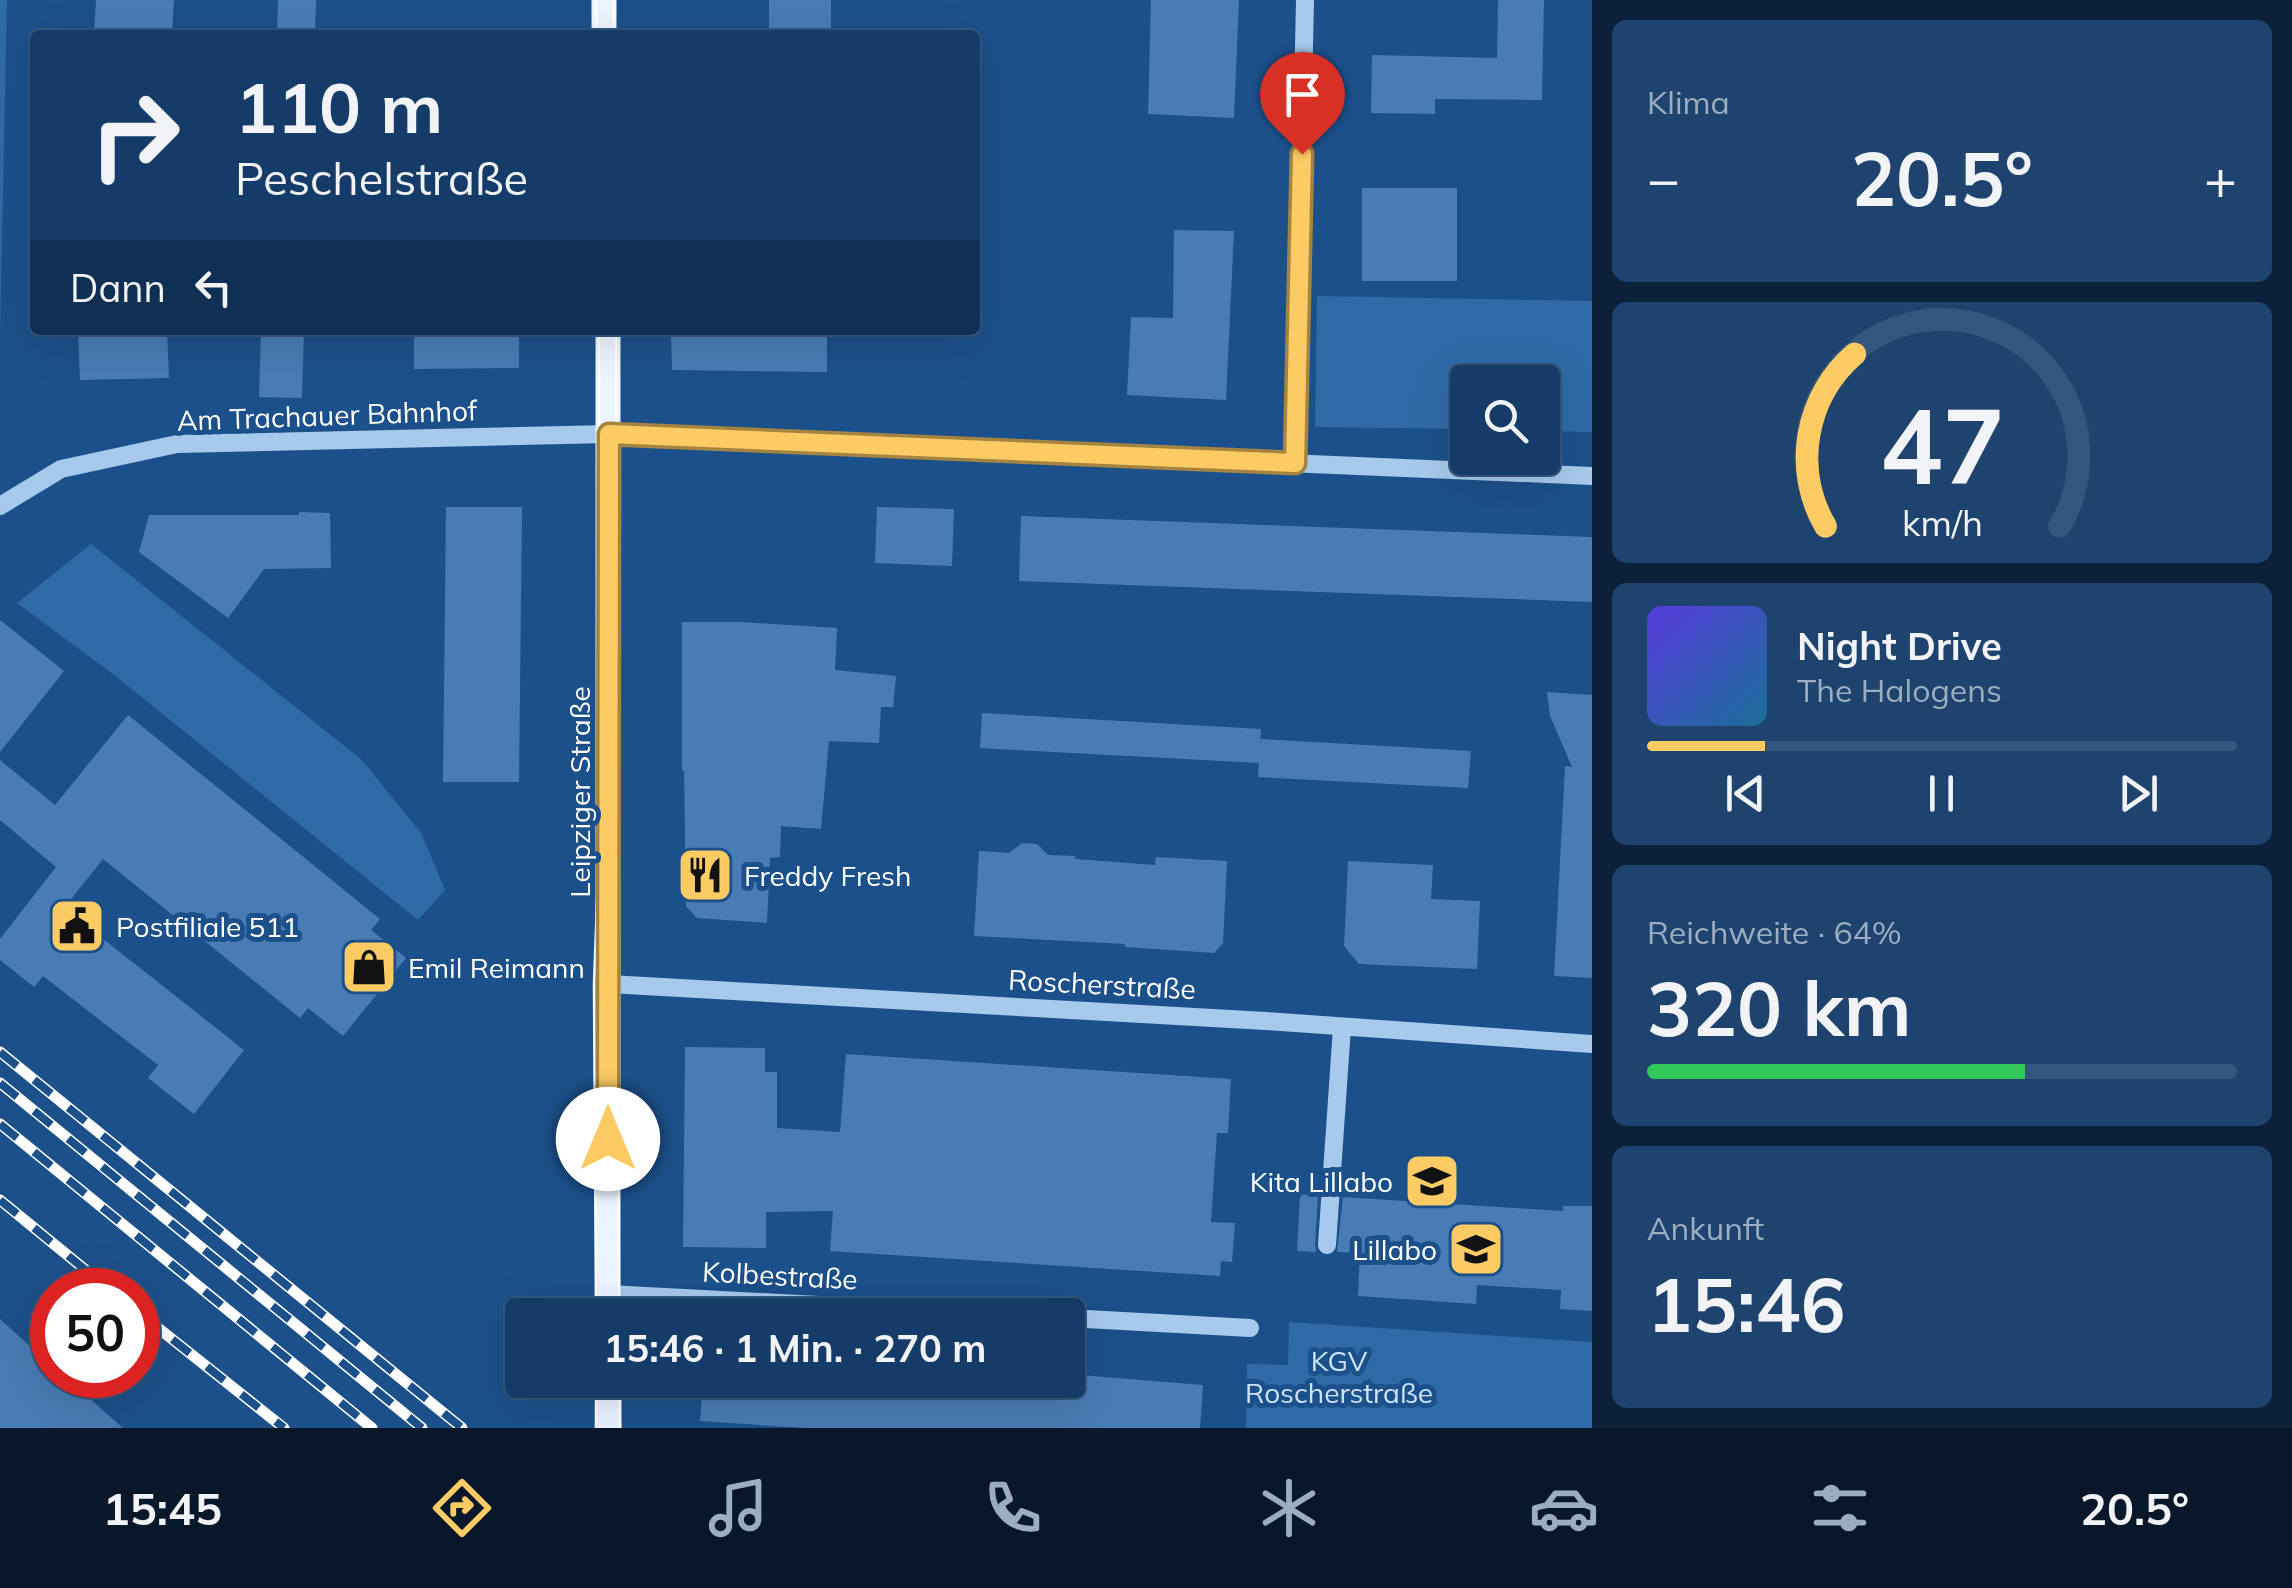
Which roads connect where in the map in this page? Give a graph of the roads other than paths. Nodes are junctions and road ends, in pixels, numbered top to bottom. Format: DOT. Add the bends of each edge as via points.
graph roads {
  1 [pos="604,0"];
  2 [pos="1305,0"];
  3 [pos="604,30"];
  4 [pos="608,335"];
  5 [pos="609,434"];
  6 [pos="1295,463"];
  7 [pos="1592,476"];
  8 [pos="0,506"];
  9 [pos="609,984"];
  10 [pos="1342,1027"];
  11 [pos="1592,1044"];
  12 [pos="1327,1245"];
  13 [pos="608,1298"];
  14 [pos="1085,1319"];
  15 [pos="1250,1328"];
  16 [pos="609,1398"];
  17 [pos="609,1428"];
  1 -- 3 [label="main road"];
  2 -- 6 [label="street"];
  4 -- 5 [label="main road, Leipziger Straße"];
  5 -- 6 [label="street, Am Trachauer Bahnhof"];
  5 -- 8 [label="street, Am Trachauer Bahnhof" via="178,444 61,470"];
  5 -- 9 [label="main road, Leipziger Straße"];
  6 -- 7 [label="street, Am Trachauer Bahnhof"];
  9 -- 10 [label="street, Roscherstraße"];
  9 -- 13 [label="main road, Leipziger Straße"];
  10 -- 11 [label="street, Roscherstraße"];
  10 -- 12 [label="street"];
  14 -- 15 [label="street"];
  16 -- 17 [label="main road"];
}
